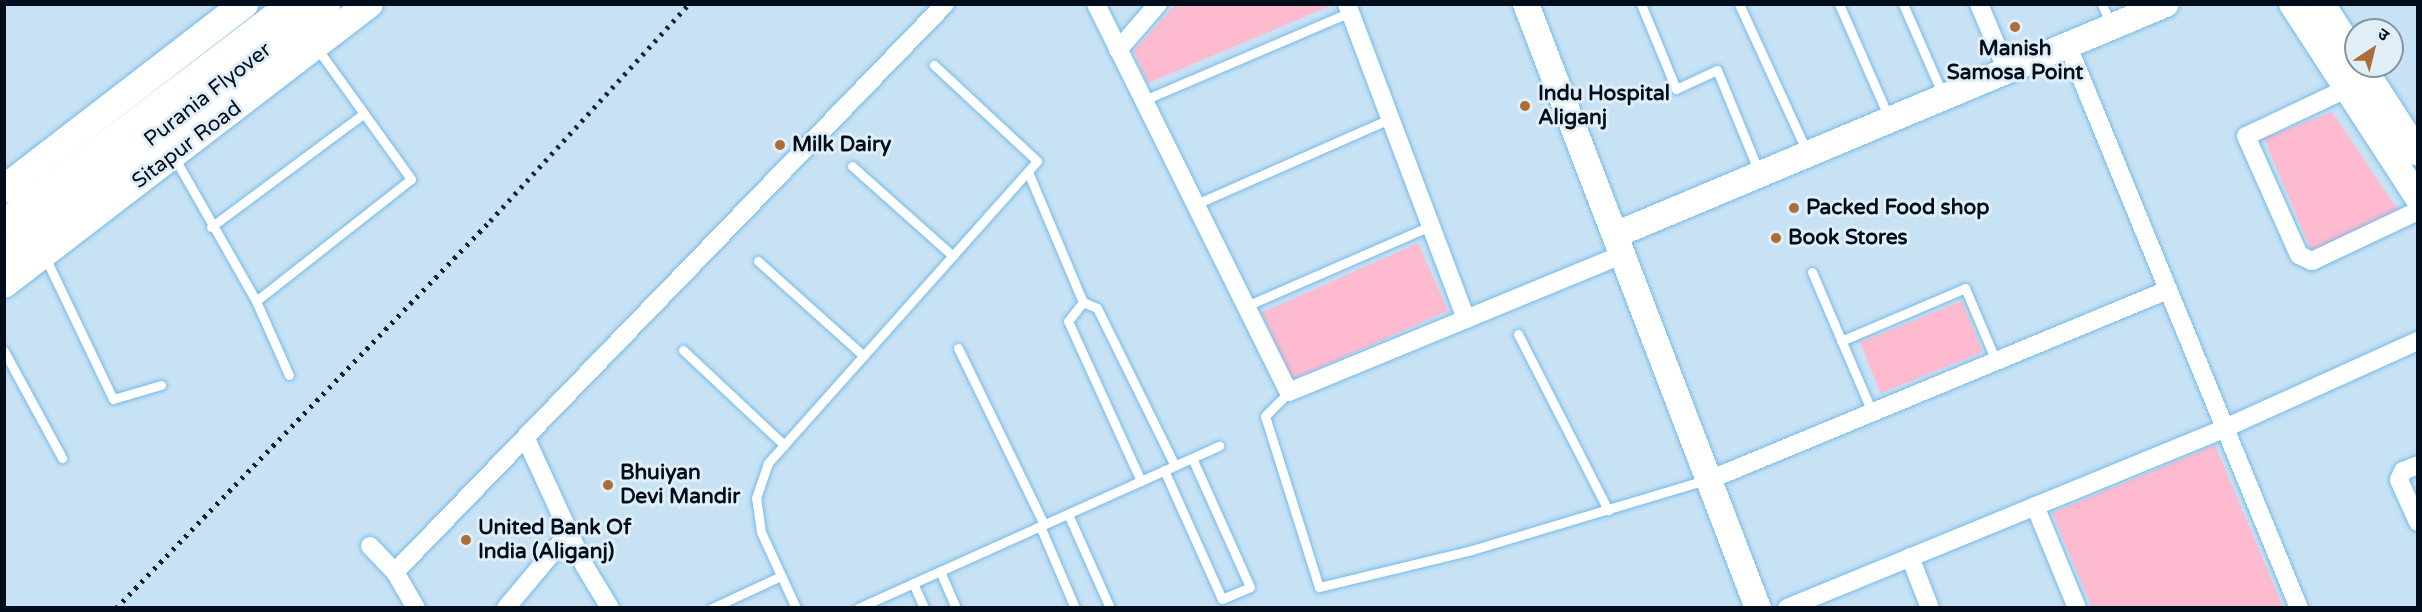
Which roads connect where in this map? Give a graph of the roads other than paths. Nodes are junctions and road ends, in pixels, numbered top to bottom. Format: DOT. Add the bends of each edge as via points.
graph roads {
  1 [pos="290,4"];
  2 [pos="327,4"];
  3 [pos="369,4"];
  4 [pos="945,4"];
  5 [pos="1096,4"];
  6 [pos="1158,4"];
  7 [pos="1526,4"];
  8 [pos="1641,4"];
  9 [pos="1739,4"];
  10 [pos="1839,4"];
  11 [pos="1904,4"];
  12 [pos="1979,4"];
  13 [pos="2166,4"];
  14 [pos="2292,4"];
  15 [pos="2322,4"];
  16 [pos="1349,8"];
  17 [pos="227,10"];
  18 [pos="2107,16"];
  19 [pos="2344,38"];
  20 [pos="2068,46"];
  21 [pos="316,47"];
  22 [pos="248,50"];
  23 [pos="1118,50"];
  24 [pos="934,64"];
  25 [pos="2007,71"];
  26 [pos="2370,78"];
  27 [pos="2346,89"];
  28 [pos="1944,97"];
  29 [pos="1144,100"];
  30 [pos="362,115"];
  31 [pos="1390,119"];
  32 [pos="1890,120"];
  33 [pos="2418,153"];
  34 [pos="1808,154"];
  35 [pos="174,155"];
  36 [pos="852,166"];
  37 [pos="1028,172"];
  38 [pos="1760,174"];
  39 [pos="4,189"];
  40 [pos="2418,198"];
  41 [pos="1196,204"];
  42 [pos="2418,211"];
  43 [pos="4,222"];
  44 [pos="1430,226"];
  45 [pos="211,227"];
  46 [pos="1618,245"];
  47 [pos="4,253"];
  48 [pos="44,255"];
  49 [pos="953,256"];
  50 [pos="758,261"];
  51 [pos="1812,272"];
  52 [pos="4,284"];
  53 [pos="2168,290"];
  54 [pos="255,302"];
  55 [pos="1083,302"];
  56 [pos="1246,306"];
  57 [pos="1466,319"];
  58 [pos="1518,334"];
  59 [pos="1841,341"];
  60 [pos="2418,341"];
  61 [pos="958,348"];
  62 [pos="683,350"];
  63 [pos="4,351"];
  64 [pos="864,356"];
  65 [pos="1996,361"];
  66 [pos="289,375"];
  67 [pos="161,385"];
  68 [pos="1289,392"];
  69 [pos="1872,412"];
  70 [pos="2225,428"];
  71 [pos="527,441"];
  72 [pos="784,445"];
  73 [pos="1219,446"];
  74 [pos="62,458"];
  75 [pos="1192,458"];
  76 [pos="2418,465"];
  77 [pos="1175,466"];
  78 [pos="1164,471"];
  79 [pos="1709,480"];
  80 [pos="1141,481"];
  81 [pos="2035,506"];
  82 [pos="1608,510"];
  83 [pos="1068,513"];
  84 [pos="2418,522"];
  85 [pos="1042,525"];
  86 [pos="569,533"];
  87 [pos="370,546"];
  88 [pos="1910,557"];
  89 [pos="940,571"];
  90 [pos="395,572"];
  91 [pos="781,576"];
  92 [pos="913,583"];
  93 [pos="416,608"];
  94 [pos="506,608"];
  95 [pos="610,608"];
  96 [pos="712,608"];
  97 [pos="796,608"];
  98 [pos="858,608"];
  99 [pos="924,608"];
  100 [pos="956,608"];
  101 [pos="1075,608"];
  102 [pos="1110,608"];
  103 [pos="1758,608"];
  104 [pos="1787,608"];
  105 [pos="1930,608"];
  106 [pos="2077,608"];
  107 [pos="2299,608"];
  1 -- 22 [label="street, Purania Flyover"];
  2 -- 22 [label="street, Purania Flyover"];
  3 -- 21 [label="main road, Sitapur Road"];
  4 -- 71 [label="street"];
  5 -- 23 [label="street"];
  6 -- 23 [label="street"];
  7 -- 46 [label="street"];
  8 -- 38 [label="lane" via="1676,88 1717,70"];
  9 -- 34 [label="lane"];
  10 -- 32 [label="lane"];
  11 -- 28 [label="lane"];
  12 -- 25 [label="street"];
  13 -- 18 [label="street"];
  14 -- 27 [label="street"];
  15 -- 19 [label="street"];
  16 -- 29 [label="lane"];
  16 -- 31 [label="street"];
  17 -- 39 [label="main road"];
  18 -- 20 [label="street"];
  20 -- 25 [label="street"];
  20 -- 53 [label="street"];
  21 -- 30 [label="lane"];
  21 -- 35 [label="main road, Sitapur Road"];
  22 -- 43 [label="street, Purania Flyover"];
  22 -- 47 [label="street, Purania Flyover"];
  23 -- 29 [label="street"];
  24 -- 37 [label="lane" via="1037,161"];
  25 -- 28 [label="street"];
  26 -- 33 [label="street"];
  27 -- 40 [label="street"];
  27 -- 42 [label="street" via="2246,136 2299,255 2312,261"];
  28 -- 32 [label="street"];
  29 -- 41 [label="street"];
  30 -- 45 [label="lane"];
  30 -- 54 [label="lane" via="411,179"];
  31 -- 41 [label="lane"];
  31 -- 44 [label="street"];
  32 -- 34 [label="street"];
  34 -- 38 [label="street"];
  35 -- 45 [label="lane"];
  35 -- 48 [label="main road, Sitapur Road"];
  36 -- 49 [label="lane"];
  37 -- 49 [label="lane"];
  37 -- 55 [label="lane"];
  38 -- 46 [label="street"];
  41 -- 56 [label="street"];
  44 -- 56 [label="lane"];
  44 -- 57 [label="street"];
  45 -- 54 [label="lane"];
  46 -- 57 [label="street"];
  46 -- 79 [label="street"];
  48 -- 52 [label="main road, Sitapur Road"];
  48 -- 67 [label="lane" via="113,399"];
  49 -- 64 [label="lane"];
  50 -- 64 [label="lane"];
  51 -- 59 [label="lane"];
  53 -- 65 [label="street"];
  53 -- 70 [label="street"];
  54 -- 66 [label="lane"];
  55 -- 77 [label="lane" via="1097,308"];
  55 -- 80 [label="lane" via="1068,321"];
  56 -- 68 [label="street"];
  57 -- 68 [label="street"];
  58 -- 82 [label="lane"];
  59 -- 65 [label="lane" via="1965,288"];
  59 -- 69 [label="lane"];
  60 -- 70 [label="street"];
  61 -- 85 [label="lane"];
  62 -- 72 [label="lane"];
  63 -- 74 [label="lane"];
  64 -- 72 [label="lane"];
  65 -- 69 [label="street"];
  68 -- 82 [label="lane" via="1264,416 1319,587"];
  69 -- 79 [label="street"];
  70 -- 81 [label="street"];
  70 -- 107 [label="street"];
  71 -- 86 [label="street"];
  71 -- 90 [label="street"];
  72 -- 91 [label="lane" via="768,463 756,498 761,532"];
  73 -- 75 [label="lane"];
  75 -- 77 [label="lane"];
  75 -- 78 [label="lane" via="1250,587 1222,599"];
  76 -- 84 [label="street" via="2403,471 2399,480"];
  77 -- 78 [label="lane"];
  78 -- 80 [label="lane"];
  79 -- 82 [label="lane"];
  79 -- 103 [label="street"];
  80 -- 83 [label="lane"];
  81 -- 88 [label="street"];
  81 -- 106 [label="street"];
  83 -- 85 [label="lane"];
  83 -- 102 [label="lane"];
  85 -- 89 [label="lane"];
  85 -- 101 [label="lane"];
  86 -- 94 [label="street"];
  86 -- 95 [label="street"];
  87 -- 90 [label="street"];
  88 -- 104 [label="street"];
  88 -- 105 [label="street"];
  89 -- 92 [label="lane"];
  89 -- 100 [label="lane"];
  90 -- 93 [label="street"];
  91 -- 96 [label="lane"];
  91 -- 97 [label="lane"];
  92 -- 98 [label="lane"];
  92 -- 99 [label="lane"];
}
